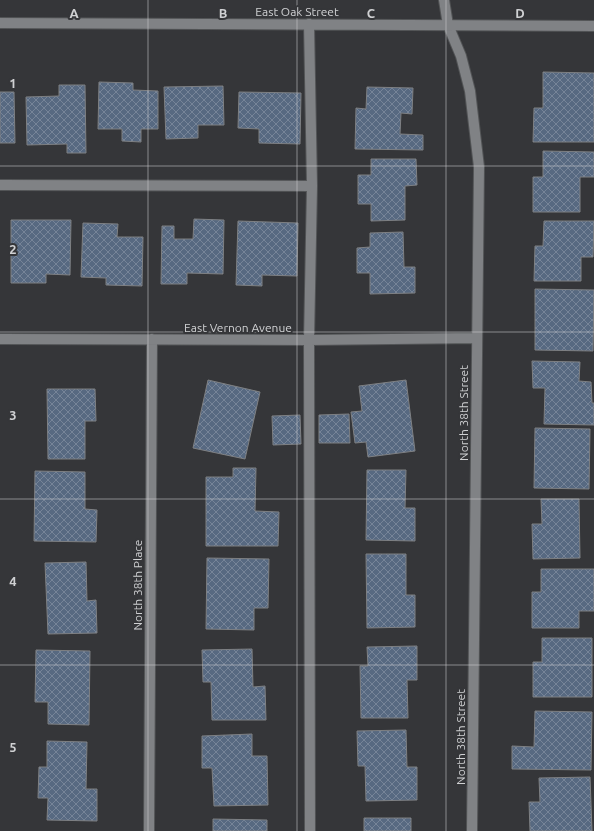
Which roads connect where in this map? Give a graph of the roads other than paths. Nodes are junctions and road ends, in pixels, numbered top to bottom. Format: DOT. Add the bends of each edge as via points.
graph roads {
  1 [pos="444,0"];
  2 [pos="0,23"];
  3 [pos="309,24"];
  4 [pos="448,25"];
  5 [pos="594,26"];
  6 [pos="0,185"];
  7 [pos="312,186"];
  8 [pos="0,338"];
  9 [pos="476,338"];
  10 [pos="152,339"];
  11 [pos="309,340"];
  12 [pos="149,831"];
  13 [pos="310,831"];
  14 [pos="472,831"];
  1 -- 4 [label="street, North 38th Street"];
  2 -- 3 [label="street, East Oak Street"];
  3 -- 4 [label="street, East Oak Street"];
  3 -- 7 [label="street"];
  4 -- 5 [label="street, East Oak Street"];
  4 -- 9 [label="street, North 38th Street" via="461,56 470,91 479,167"];
  6 -- 7 [label="street"];
  7 -- 11 [label="street"];
  8 -- 10 [label="street, East Vernon Avenue"];
  9 -- 11 [label="street, East Vernon Avenue"];
  9 -- 14 [label="street, North 38th Street"];
  10 -- 11 [label="street, East Vernon Avenue"];
  10 -- 12 [label="street, North 38th Place"];
  11 -- 13 [label="street"];
}
